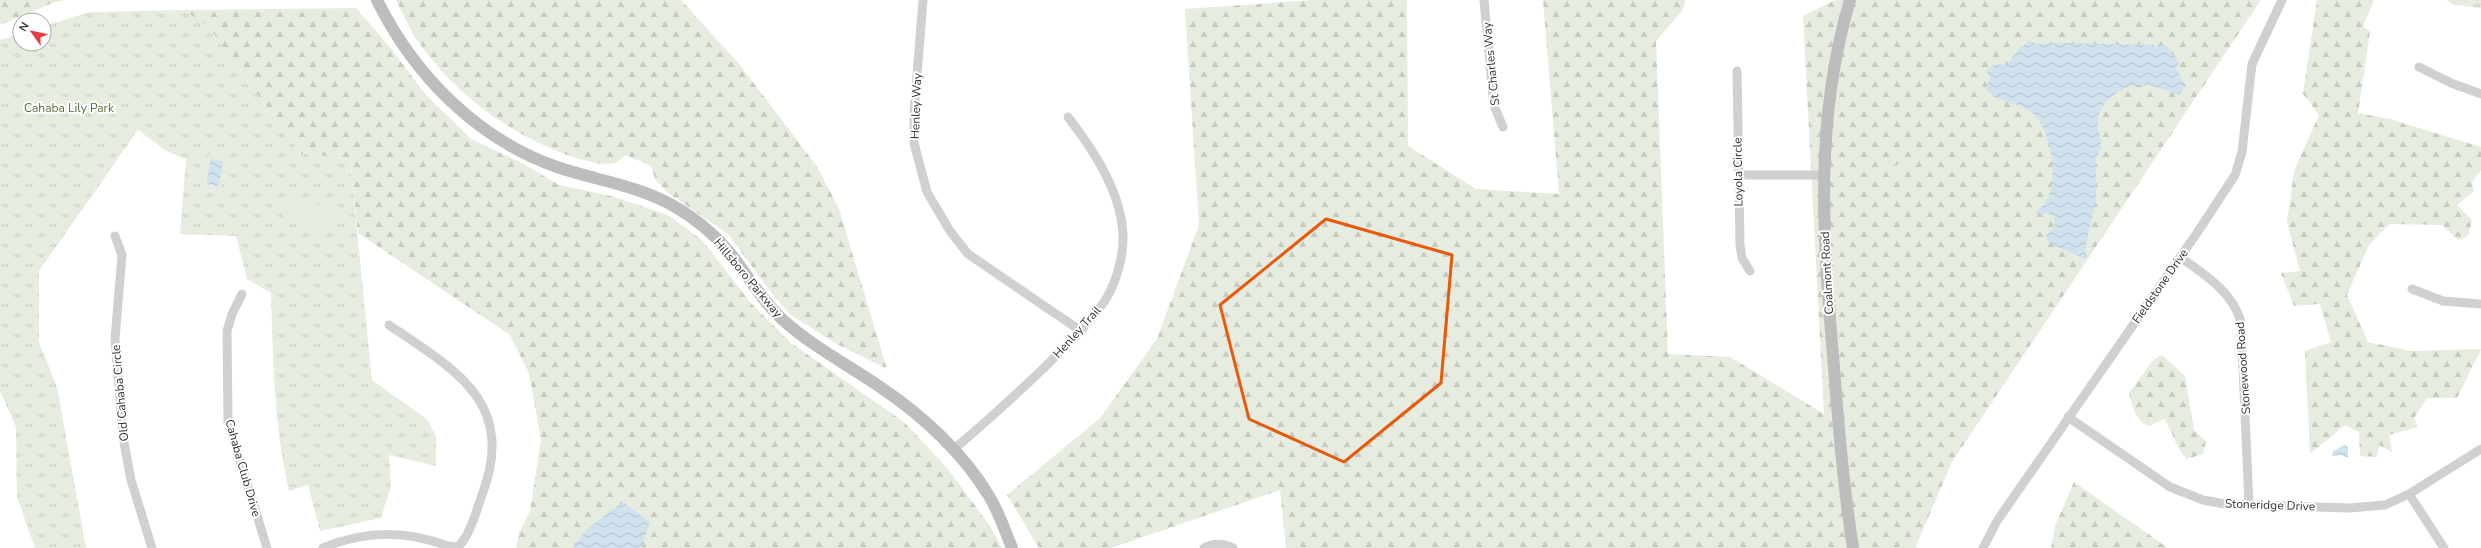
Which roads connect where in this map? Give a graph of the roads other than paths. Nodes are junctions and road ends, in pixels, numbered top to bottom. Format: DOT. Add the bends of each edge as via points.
graph roads {
  1 [pos="377,0"];
  2 [pos="923,0"];
  3 [pos="1484,0"];
  4 [pos="1850,0"];
  5 [pos="2282,0"];
  6 [pos="2419,67"];
  7 [pos="1737,71"];
  8 [pos="2481,94"];
  9 [pos="1068,117"];
  10 [pos="1503,127"];
  11 [pos="1739,175"];
  12 [pos="1823,175"];
  13 [pos="115,236"];
  14 [pos="2180,257"];
  15 [pos="1750,271"];
  16 [pos="2412,288"];
  17 [pos="242,294"];
  18 [pos="2481,304"];
  19 [pos="389,325"];
  20 [pos="1081,331"];
  21 [pos="2068,417"];
  22 [pos="2481,449"];
  23 [pos="953,450"];
  24 [pos="2410,494"];
  25 [pos="2249,505"];
  26 [pos="459,547"];
  27 [pos="152,548"];
  28 [pos="267,548"];
  29 [pos="323,548"];
  30 [pos="1012,548"];
  31 [pos="1204,548"];
  32 [pos="1232,548"];
  33 [pos="1853,548"];
  34 [pos="1983,548"];
  35 [pos="2444,548"];
  1 -- 23 [label="street, Hillsboro Parkway" via="402,45 422,71 443,94 481,126 538,160 638,190 684,213 722,245 763,299 785,322 897,399"];
  2 -- 20 [label="street, Henley Way" via="914,143 927,192 950,231 968,254"];
  3 -- 10 [label="street, St Charles Way" via="1492,96 1494,108"];
  4 -- 12 [label="street, Coalmont Road" via="1825,128"];
  5 -- 14 [label="street, Fieldstone Drive" via="2252,64 2238,167 2228,187"];
  6 -- 8 [label="street"];
  7 -- 11 [label="street, Loyola Circle"];
  9 -- 20 [label="street, Henley Trail" via="1104,171 1119,212 1123,239 1110,289 1104,302"];
  11 -- 12 [label="street"];
  11 -- 15 [label="street, Loyola Circle" via="1740,245 1742,258"];
  12 -- 33 [label="street, Coalmont Road" via="1830,322 1842,462"];
  13 -- 27 [label="street, Old Cahaba Circle" via="122,255 115,338 123,437 131,480"];
  14 -- 21 [label="street, Fieldstone Drive"];
  14 -- 25 [label="street, Stonewood Road" via="2221,287 2232,301 2241,322"];
  16 -- 18 [label="street" via="2443,301"];
  17 -- 28 [label="street, Cahaba Club Drive" via="227,331 228,422"];
  19 -- 26 [label="street" via="464,379 480,400 489,424 492,445 488,480 468,533"];
  20 -- 23 [label="street, Henley Trail" via="1017,394"];
  21 -- 25 [label="street, Stoneridge Drive" via="2176,490 2203,500"];
  21 -- 34 [label="street, Fieldstone Drive" via="1996,521"];
  22 -- 24 [label="street, Stoneridge Drive"];
  23 -- 30 [label="street, Hillsboro Parkway" via="989,497"];
  24 -- 25 [label="street, Stoneridge Drive" via="2385,505 2364,508"];
  24 -- 35 [label="street"];
  26 -- 29 [label="street" via="453,548 418,536 383,534 350,538"];
  31 -- 32 [label="street" via="1219,544"];
}
